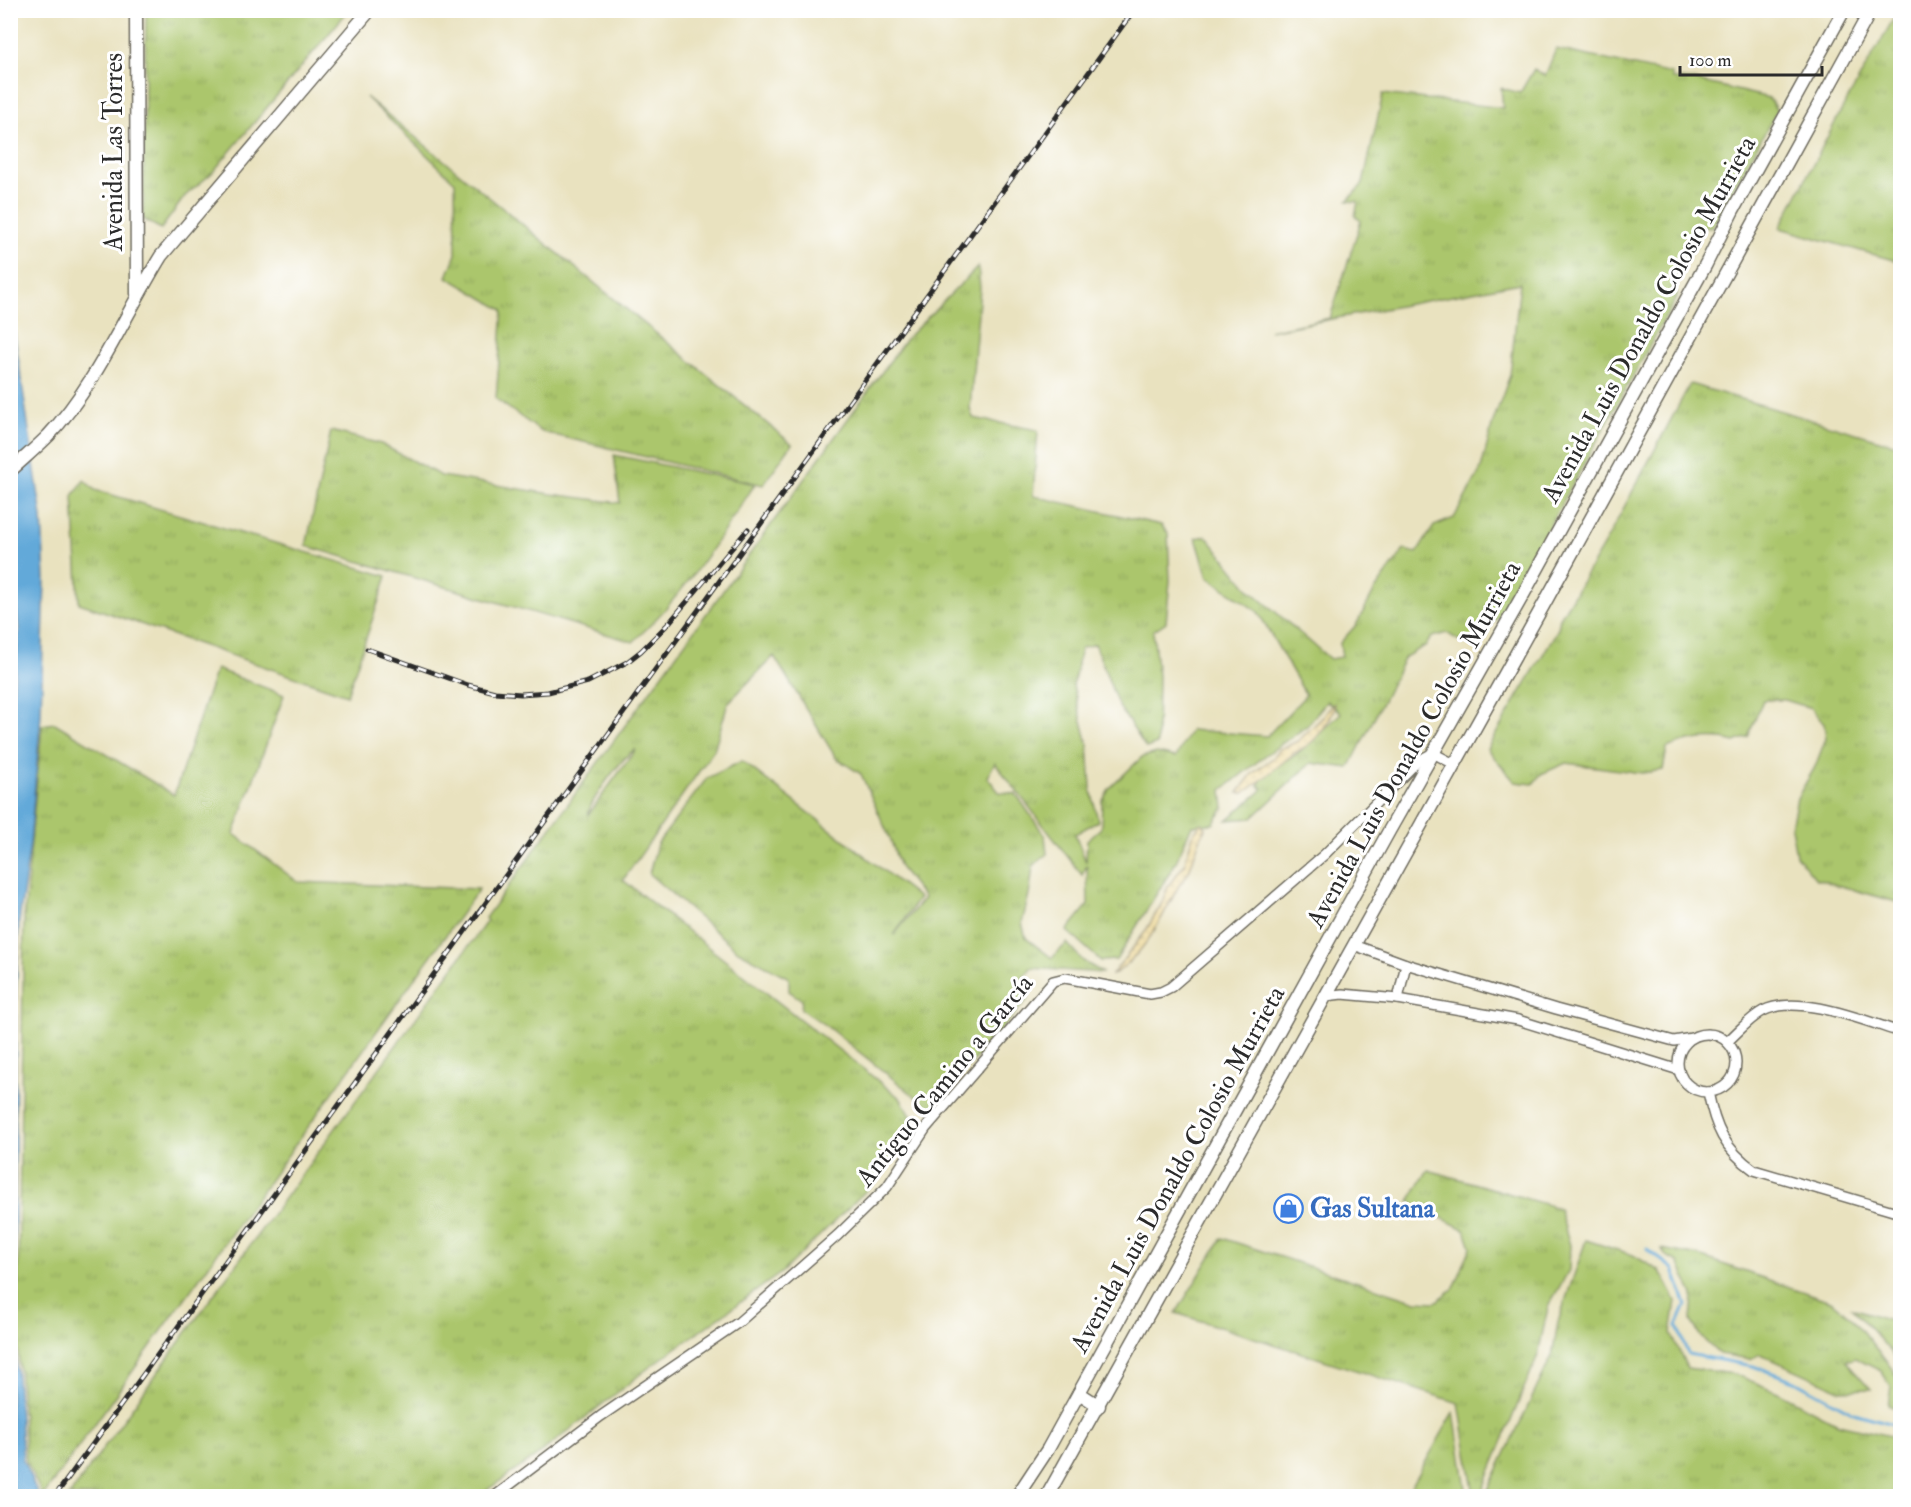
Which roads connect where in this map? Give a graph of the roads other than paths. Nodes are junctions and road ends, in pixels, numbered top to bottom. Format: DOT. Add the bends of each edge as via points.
graph roads {
  1 [pos="136,10"];
  2 [pos="370,10"];
  3 [pos="1844,10"];
  4 [pos="1872,10"];
  5 [pos="137,294"];
  6 [pos="10,471"];
  7 [pos="1433,753"];
  8 [pos="1454,764"];
  9 [pos="1354,945"];
  10 [pos="1406,964"];
  11 [pos="1326,996"];
  12 [pos="1398,999"];
  13 [pos="1900,1032"];
  14 [pos="1692,1038"];
  15 [pos="1727,1042"];
  16 [pos="1679,1070"];
  17 [pos="1708,1092"];
  18 [pos="1900,1213"];
  19 [pos="1079,1393"];
  20 [pos="1099,1406"];
  21 [pos="495,1497"];
  22 [pos="1017,1497"];
  23 [pos="1047,1497"];
  1 -- 5 [label="main road, Avenida Las Torres"];
  2 -- 5 [label="main road" via="181,230"];
  3 -- 7 [label="main road, Avenida Luis Donaldo Colosio Murrieta"];
  4 -- 8 [label="main road, Avenida Luis Donaldo Colosio Murrieta"];
  5 -- 6 [label="main road" via="76,400 49,435"];
  7 -- 8 [label="street"];
  7 -- 19 [label="main road, Avenida Luis Donaldo Colosio Murrieta"];
  7 -- 21 [label="street, Antiguo Camino a García" via="1418,761 1326,854 1171,987 1150,994 1065,978 1053,981 926,1128 887,1187 838,1234 739,1322 601,1416"];
  8 -- 9 [label="main road, Avenida Luis Donaldo Colosio Murrieta"];
  9 -- 10 [label="street"];
  9 -- 11 [label="main road, Avenida Luis Donaldo Colosio Murrieta"];
  10 -- 12 [label="street"];
  10 -- 14 [label="street" via="1674,1041"];
  11 -- 12 [label="street"];
  11 -- 20 [label="main road, Avenida Luis Donaldo Colosio Murrieta"];
  12 -- 16 [label="street" via="1518,1020"];
  13 -- 15 [label="street" via="1811,1006 1794,1005 1763,1011"];
  14 -- 15 [label="street" via="1710,1034"];
  14 -- 16 [label="street" via="1680,1052"];
  15 -- 17 [label="street" via="1733,1050 1736,1068 1726,1085"];
  16 -- 17 [label="street" via="1690,1086"];
  17 -- 18 [label="street" via="1727,1146 1754,1170"];
  19 -- 20 [label="main road"];
  19 -- 22 [label="main road, Avenida Luis Donaldo Colosio Murrieta"];
  20 -- 23 [label="main road, Avenida Luis Donaldo Colosio Murrieta"];
}
